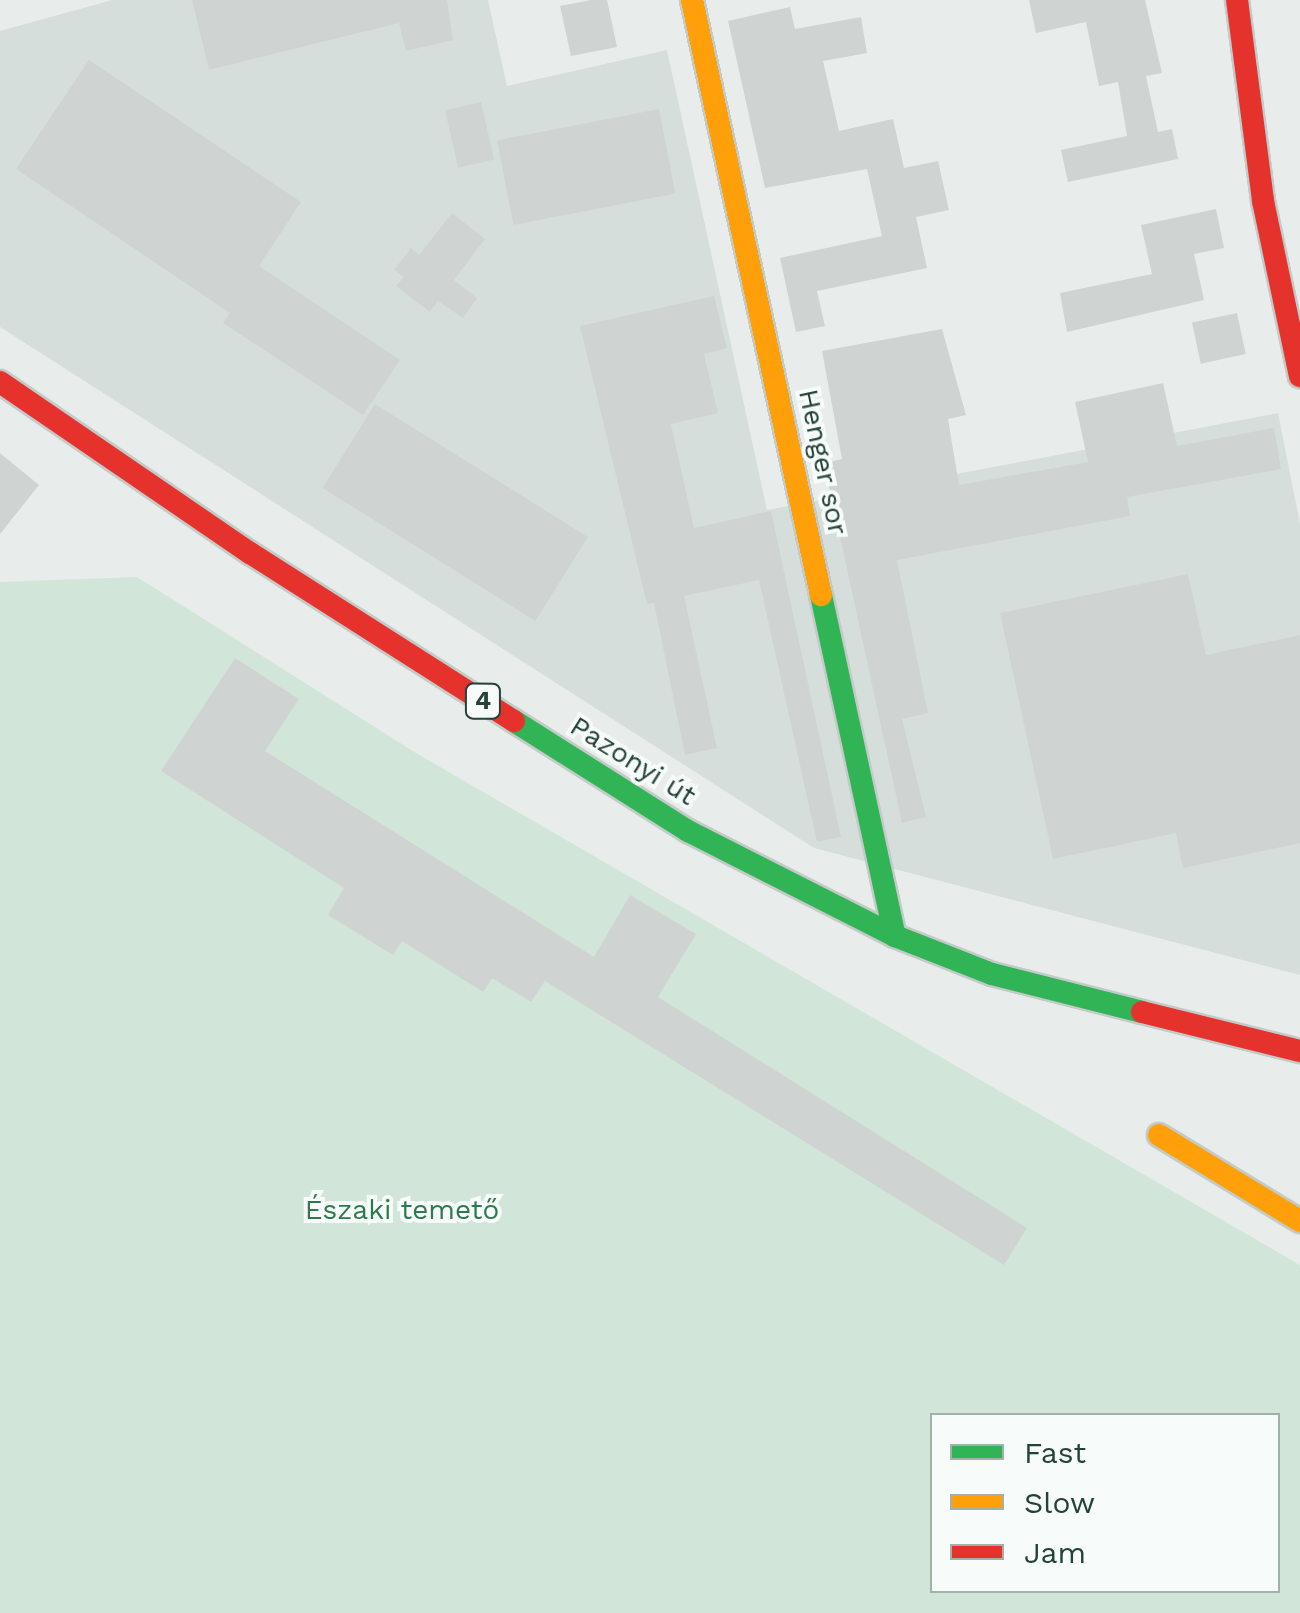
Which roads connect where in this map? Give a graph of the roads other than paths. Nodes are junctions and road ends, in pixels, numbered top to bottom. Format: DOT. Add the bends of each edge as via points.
graph roads {
  1 [pos="692,0"];
  2 [pos="1237,0"];
  3 [pos="1300,376"];
  4 [pos="0,382"];
  5 [pos="895,936"];
  6 [pos="1300,1051"];
  7 [pos="1159,1135"];
  8 [pos="1300,1221"];
  1 -- 5 [label="street, Henger sor"];
  2 -- 3 [label="street" via="1264,201"];
  4 -- 5 [label="street, Pazonyi út / 4" via="250,553 688,831"];
  5 -- 6 [label="street, Pazonyi út / 4" via="992,974"];
  7 -- 8 [label="street"];
}
